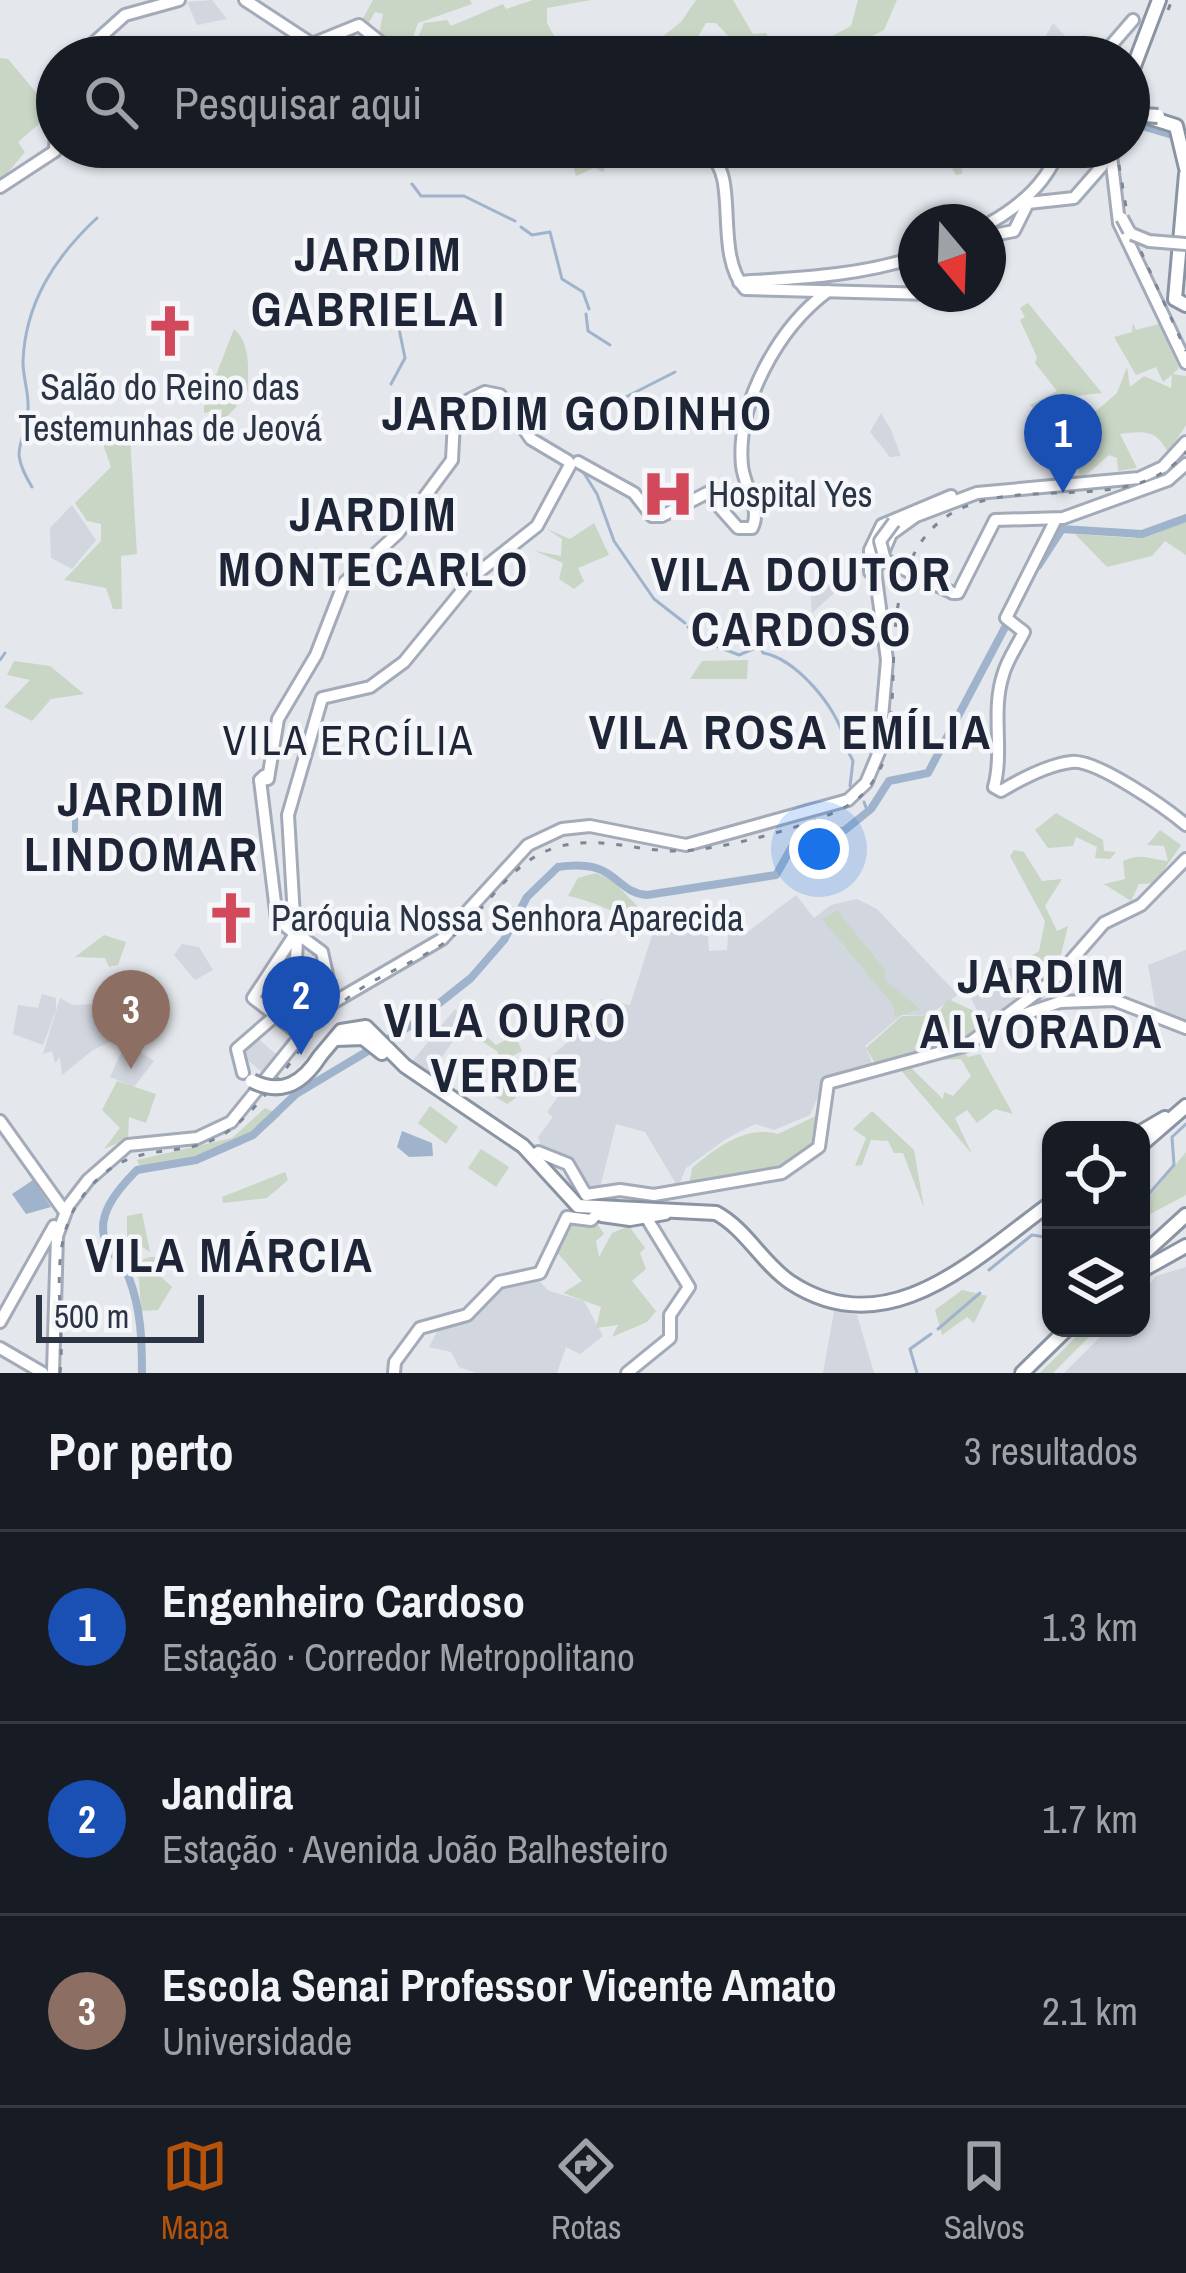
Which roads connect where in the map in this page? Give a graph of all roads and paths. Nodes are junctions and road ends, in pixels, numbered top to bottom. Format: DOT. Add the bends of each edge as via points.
graph roads {
  1 [pos="179,0"];
  2 [pos="245,0"];
  3 [pos="1157,0"];
  4 [pos="1130,24"];
  5 [pos="101,36"];
  6 [pos="298,36"];
  7 [pos="333,36"];
  8 [pos="375,36"];
  9 [pos="1120,36"];
  10 [pos="1142,36"];
  11 [pos="1144,36"];
  12 [pos="1150,116"];
  13 [pos="1182,130"];
  14 [pos="36,164"];
  15 [pos="719,168"];
  16 [pos="1050,168"];
  17 [pos="1100,168"];
  18 [pos="1113,168"];
  19 [pos="1115,168"];
  20 [pos="1186,171"];
  21 [pos="0,187"];
  22 [pos="1019,206"];
  23 [pos="1122,212"];
  24 [pos="1006,214"];
  25 [pos="1021,220"];
  26 [pos="1006,233"];
  27 [pos="1186,244"];
  28 [pos="898,260"];
  29 [pos="1141,263"];
  30 [pos="739,282"];
  31 [pos="819,294"];
  32 [pos="898,294"];
  33 [pos="1181,302"];
  34 [pos="1186,360"];
  35 [pos="1186,440"];
  36 [pos="573,463"];
  37 [pos="1186,464"];
  38 [pos="924,506"];
  39 [pos="1055,521"];
  40 [pos="885,522"];
  41 [pos="875,548"];
  42 [pos="847,798"];
  43 [pos="832,808"];
  44 [pos="587,824"];
  45 [pos="1186,825"];
  46 [pos="732,833"];
  47 [pos="1186,860"];
  48 [pos="452,926"];
  49 [pos="442,939"];
  50 [pos="293,946"];
  51 [pos="325,1003"];
  52 [pos="271,1013"];
  53 [pos="1000,1022"];
  54 [pos="1186,1028"];
  55 [pos="296,1032"];
  56 [pos="377,1044"];
  57 [pos="321,1054"];
  58 [pos="247,1077"];
  59 [pos="1184,1108"];
  60 [pos="0,1123"];
  61 [pos="503,1132"];
  62 [pos="1150,1132"];
  63 [pos="145,1135"];
  64 [pos="124,1147"];
  65 [pos="107,1157"];
  66 [pos="545,1161"];
  67 [pos="1042,1210"];
  68 [pos="1042,1211"];
  69 [pos="61,1212"];
  70 [pos="619,1212"];
  71 [pos="596,1215"];
  72 [pos="1186,1215"];
  73 [pos="647,1217"];
  74 [pos="1186,1225"];
  75 [pos="1186,1246"];
  76 [pos="1150,1254"];
  77 [pos="1150,1256"];
  78 [pos="1150,1260"];
  79 [pos="0,1322"];
  80 [pos="1063,1337"];
  81 [pos="0,1348"];
  82 [pos="43,1373"];
  83 [pos="53,1373"];
  84 [pos="394,1373"];
  85 [pos="627,1373"];
  86 [pos="1026,1373"];
  1 -- 5 [label="main road" via="124,15"];
  2 -- 6 [label="main road"];
  3 -- 10 [label="highway"];
  3 -- 11 [label="highway"];
  4 -- 9 [label="main road"];
  7 -- 8 [label="main road" via="363,26"];
  12 -- 13 [label="highway, bridge"];
  13 -- 20 [label="highway"];
  14 -- 21 [label="main road"];
  15 -- 30 [label="main road" via="728,188 725,236"];
  16 -- 22 [label="main road"];
  17 -- 25 [label="main road" via="1074,198 1028,203"];
  18 -- 29 [label="main road" via="1119,223"];
  19 -- 23 [label="main road"];
  20 -- 33 [label="highway"];
  22 -- 24 [label="main road"];
  22 -- 25 [label="main road"];
  23 -- 27 [label="main road, bridge" via="1139,239"];
  23 -- 29 [label="main road"];
  25 -- 26 [label="main road"];
  28 -- 30 [label="main road" via="830,276"];
  29 -- 34 [label="main road"];
  30 -- 31 [label="main road" via="755,292"];
  31 -- 32 [label="main road"];
  31 -- 36 [label="main road" via="771,356 742,416 754,521 743,528 707,493 652,516 634,494"];
  35 -- 38 [label="main road" via="1137,474"];
  36 -- 50 [label="main road" via="537,526 475,575 404,662 370,688 322,698 288,815"];
  36 -- 50 [label="main road" via="531,439 500,395 466,400 454,420 452,460 398,532 341,589 316,655 278,719 260,800 277,919"];
  37 -- 39 [label="main road" via="1168,480"];
  38 -- 40 [label="main road"];
  38 -- 41 [label="main road"];
  39 -- 40 [label="main road, bridge" via="995,520 956,593 885,560"];
  39 -- 45 [label="main road" via="1009,619 1023,628 998,708 994,787 1076,761 1113,774"];
  40 -- 41 [label="main road"];
  41 -- 42 [label="main road" via="869,562 884,684 874,761"];
  41 -- 43 [label="main road" via="887,660 879,752 862,788"];
  42 -- 43 [label="main road"];
  42 -- 46 [label="main road"];
  43 -- 46 [label="main road"];
  44 -- 46 [label="main road" via="674,845"];
  44 -- 48 [label="main road" via="548,830 524,844"];
  44 -- 49 [label="main road" via="519,852"];
  47 -- 53 [label="main road" via="1141,905 1104,923"];
  48 -- 49 [label="main road"];
  48 -- 51 [label="main road"];
  49 -- 51 [label="main road"];
  50 -- 51 [label="main road"];
  50 -- 51 [label="main road" via="320,949"];
  50 -- 52 [label="main road" via="253,998"];
  51 -- 55 [label="main road"];
  52 -- 55 [label="main road"];
  52 -- 58 [label="main road" via="233,1050"];
  53 -- 54 [label="main road" via="1060,1002 1108,1000"];
  53 -- 66 [label="main road" via="954,1051 830,1082 819,1147 785,1172 651,1196 586,1195 568,1164"];
  55 -- 63 [label="main road" via="230,1119 199,1134"];
  55 -- 64 [label="main road" via="231,1122 197,1138"];
  56 -- 57 [label="highway" via="340,1038"];
  56 -- 57 [label="highway" via="356,1025 341,1026"];
  56 -- 61 [label="highway"];
  56 -- 71 [label="highway" via="529,1156 572,1207"];
  57 -- 58 [label="highway, bridge" via="291,1085 270,1088"];
  59 -- 62 [label="highway"];
  60 -- 69 [label="main road"];
  61 -- 66 [label="highway"];
  61 -- 66 [label="highway"];
  63 -- 64 [label="main road"];
  63 -- 65 [label="main road"];
  64 -- 65 [label="main road"];
  65 -- 69 [label="main road"];
  66 -- 70 [label="highway" via="578,1206"];
  67 -- 73 [label="highway" via="936,1286 875,1306 834,1301 792,1283 716,1213"];
  68 -- 73 [label="highway" via="930,1292 870,1309 798,1290 709,1215"];
  69 -- 79 [label="main road"];
  69 -- 83 [label="main road"];
  70 -- 71 [label="highway"];
  70 -- 73 [label="highway"];
  71 -- 84 [label="main road" via="567,1218 540,1273 497,1283 467,1315 420,1328"];
  72 -- 76 [label="highway"];
  73 -- 85 [label="main road" via="689,1287 671,1311 670,1338"];
  74 -- 77 [label="highway"];
  75 -- 78 [label="highway"];
  80 -- 86 [label="highway"];
  81 -- 82 [label="main road"];
}
